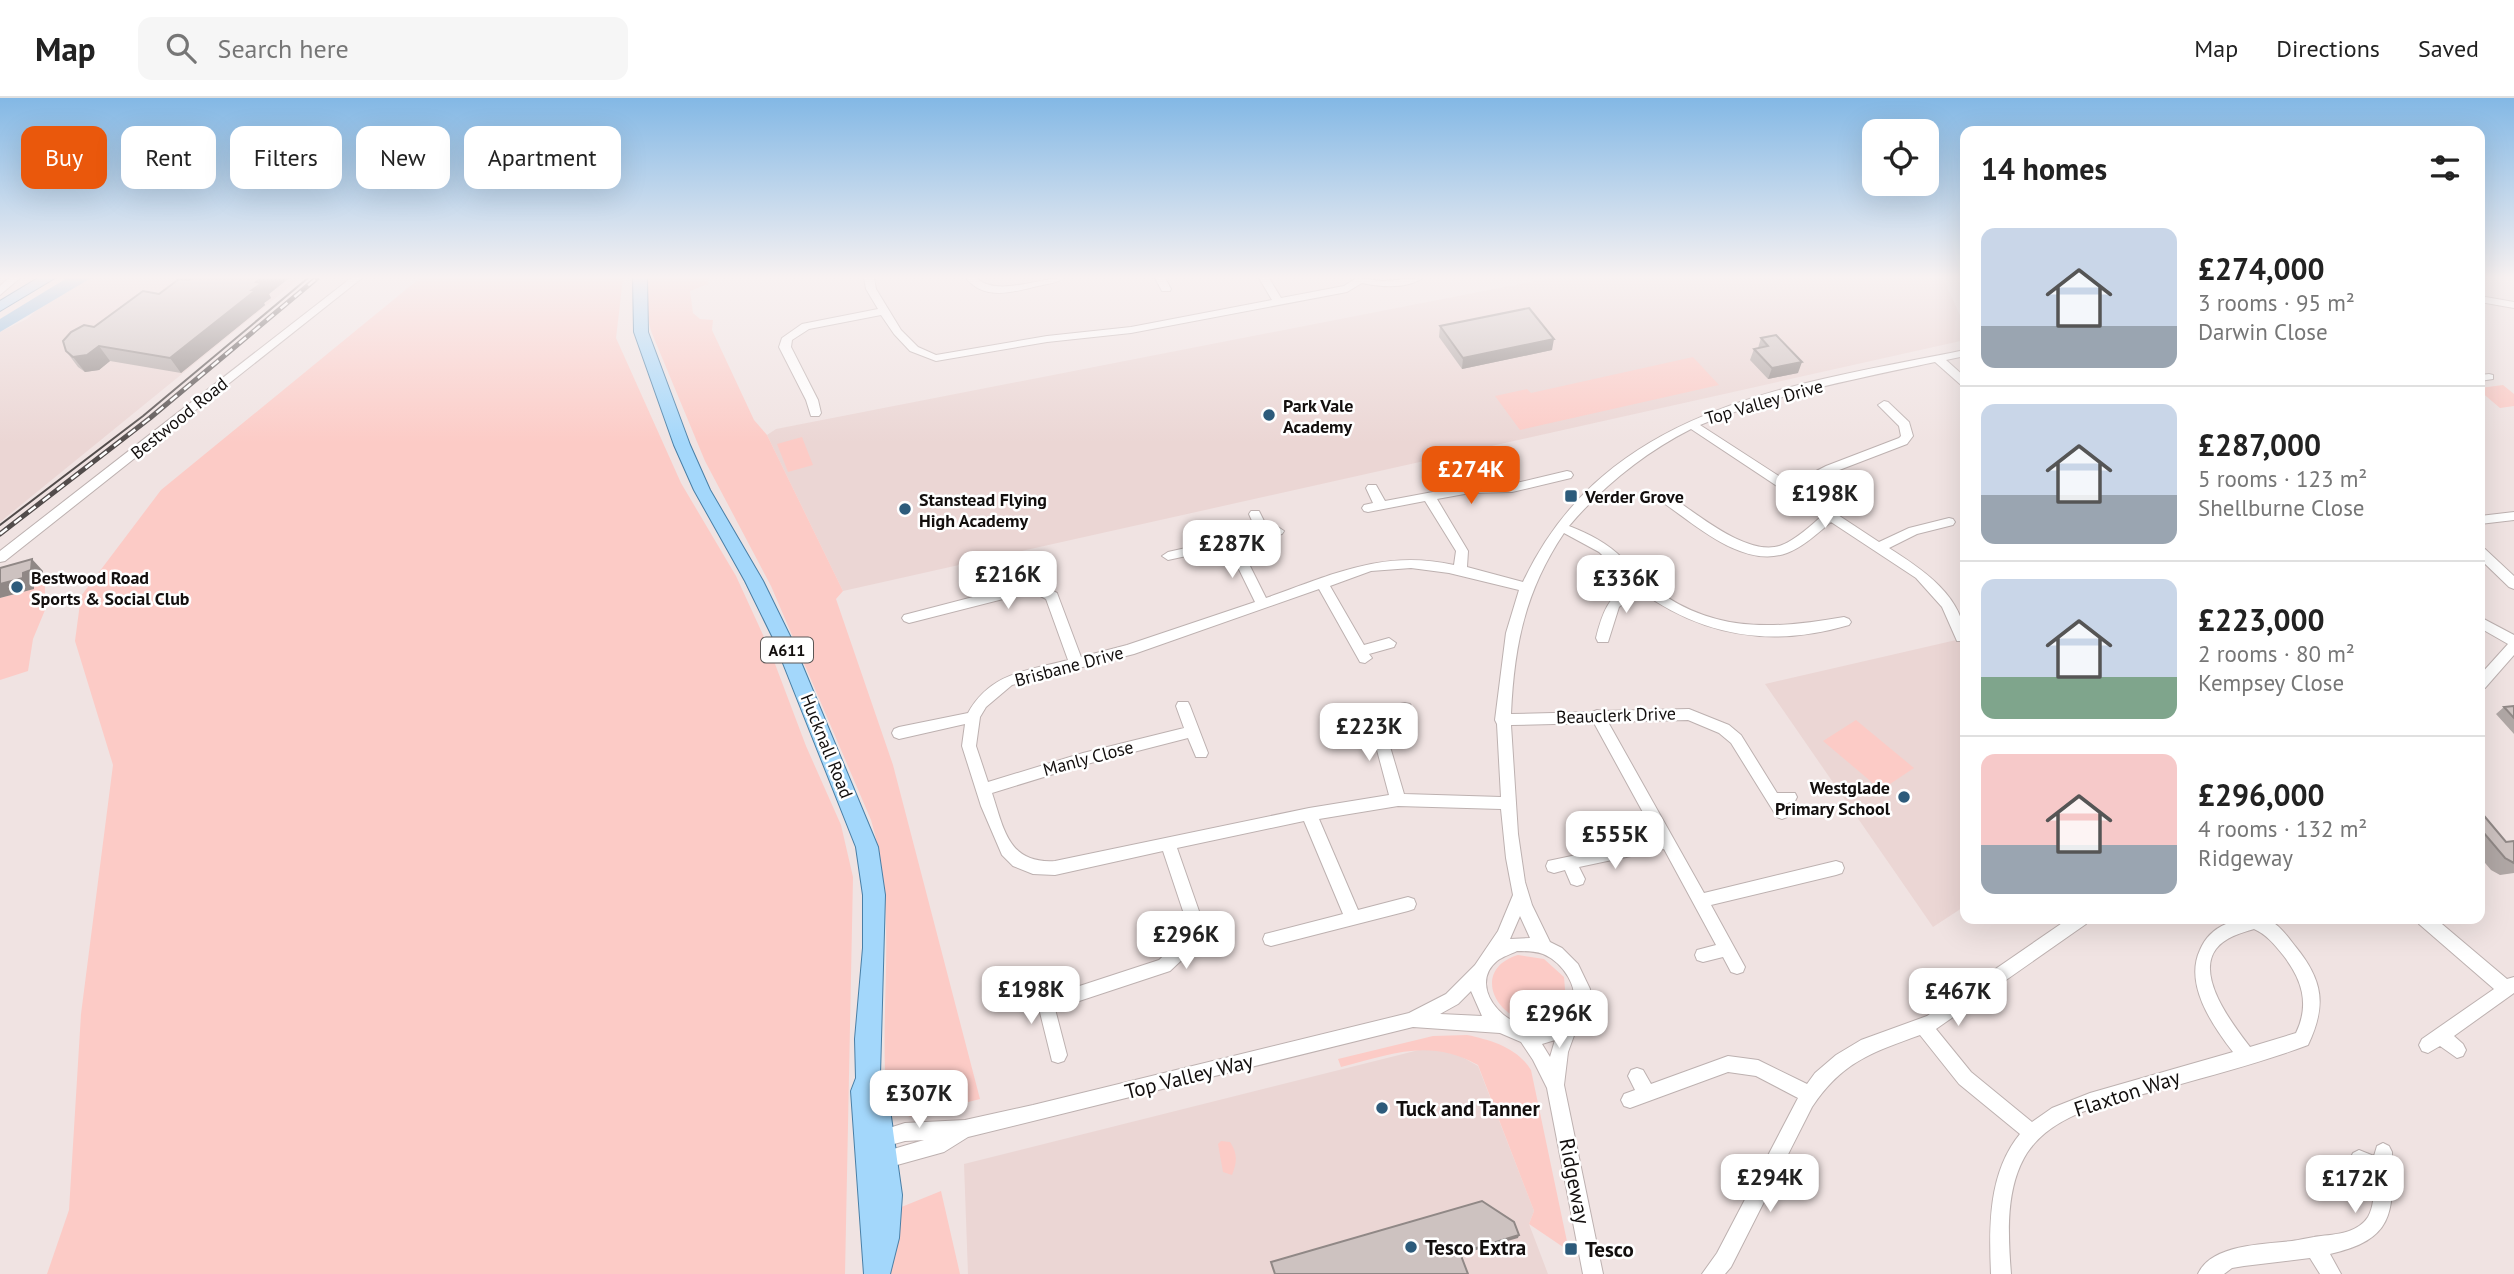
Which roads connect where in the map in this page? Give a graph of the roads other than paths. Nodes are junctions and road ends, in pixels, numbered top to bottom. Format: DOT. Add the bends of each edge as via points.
graph roads {
  1 [pos="287,333"];
  2 [pos="641,333"];
  3 [pos="795,333"];
  4 [pos="900,333"];
  5 [pos="1104,333"];
  6 [pos="1960,354"];
  7 [pos="1938,359"];
  8 [pos="1960,379"];
  9 [pos="815,413"];
  10 [pos="1877,418"];
  11 [pos="1690,424"];
  12 [pos="1561,479"];
  13 [pos="1372,488"];
  14 [pos="1792,489"];
  15 [pos="1429,497"];
  16 [pos="1669,501"];
  17 [pos="1255,514"];
  18 [pos="1832,515"];
  19 [pos="2514,516"];
  20 [pos="2485,519"];
  21 [pos="1938,520"];
  22 [pos="1560,527"];
  23 [pos="1278,531"];
  24 [pos="1264,534"];
  25 [pos="1232,542"];
  26 [pos="1881,546"];
  27 [pos="1178,557"];
  28 [pos="2485,557"];
  29 [pos="0,558"];
  30 [pos="1460,570"];
  31 [pos="1322,583"];
  32 [pos="1640,584"];
  33 [pos="2514,584"];
  34 [pos="1526,587"];
  35 [pos="1263,604"];
  36 [pos="920,619"];
  37 [pos="1960,619"];
  38 [pos="2485,625"];
  39 [pos="1839,627"];
  40 [pos="1610,631"];
  41 [pos="1389,643"];
  42 [pos="2514,644"];
  43 [pos="1076,663"];
  44 [pos="2485,678"];
  45 [pos="1183,706"];
  46 [pos="1405,708"];
  47 [pos="1597,715"];
  48 [pos="1369,716"];
  49 [pos="973,718"];
  50 [pos="1353,720"];
  51 [pos="1502,720"];
  52 [pos="1193,731"];
  53 [pos="899,733"];
  54 [pos="1201,753"];
  55 [pos="985,789"];
  56 [pos="1398,800"];
  57 [pos="1509,803"];
  58 [pos="1782,803"];
  59 [pos="1309,814"];
  60 [pos="1668,842"];
  61 [pos="1168,844"];
  62 [pos="1825,867"];
  63 [pos="1577,879"];
  64 [pos="1520,897"];
  65 [pos="1701,901"];
  66 [pos="1408,904"];
  67 [pos="1353,918"];
  68 [pos="2073,924"];
  69 [pos="2247,924"];
  70 [pos="2260,924"];
  71 [pos="2431,924"];
  72 [pos="1271,939"];
  73 [pos="1544,947"];
  74 [pos="1728,949"];
  75 [pos="1703,955"];
  76 [pos="1490,956"];
  77 [pos="1738,967"];
  78 [pos="1480,971"];
  79 [pos="2509,986"];
  80 [pos="1412,1020"];
  81 [pos="1500,1025"];
  82 [pos="1923,1026"];
  83 [pos="1568,1027"];
  84 [pos="1526,1036"];
  85 [pos="2457,1050"];
  86 [pos="1058,1055"];
  87 [pos="2247,1056"];
  88 [pos="1636,1076"];
  89 [pos="1556,1087"];
  90 [pos="1810,1095"];
  91 [pos="2032,1133"];
  92 [pos="876,1151"];
  93 [pos="2359,1159"];
  94 [pos="2314,1246"];
  95 [pos="878,1268"];
  96 [pos="1593,1274"];
  97 [pos="1712,1274"];
  98 [pos="2001,1274"];
  99 [pos="2208,1274"];
  100 [pos="2332,1274"];
  1 -- 29 [label="street, Bestwood Road"];
  2 -- 92 [label="main road, Hucknall Road / A611" via="702,490 782,638 867,847 874,895 868,1078 875,1088"];
  3 -- 9 [label="street" via="787,338 785,347"];
  4 -- 5 [label="street" via="914,352 936,358"];
  6 -- 7 [label="street, Top Valley Drive"];
  7 -- 8 [label="street"];
  7 -- 11 [label="street, Top Valley Drive" via="1768,397"];
  10 -- 14 [label="street" via="1888,409 1905,425 1907,436"];
  11 -- 14 [label="street"];
  11 -- 22 [label="street, Top Valley Drive" via="1610,475"];
  12 -- 15 [label="street"];
  13 -- 15 [label="street" via="1374,507"];
  14 -- 18 [label="street"];
  15 -- 30 [label="street" via="1462,551"];
  16 -- 18 [label="street" via="1686,506 1739,545 1763,552 1786,549"];
  17 -- 24 [label="street"];
  18 -- 26 [label="street"];
  19 -- 20 [label="street"];
  21 -- 26 [label="street"];
  22 -- 32 [label="street" via="1607,551"];
  22 -- 34 [label="street, Top Valley Drive"];
  23 -- 24 [label="street"];
  24 -- 25 [label="street"];
  25 -- 27 [label="street"];
  25 -- 35 [label="street"];
  26 -- 37 [label="street" via="1921,575"];
  28 -- 33 [label="street"];
  30 -- 31 [label="street, Brisbane Drive" via="1399,562"];
  30 -- 34 [label="street, Brisbane Drive"];
  31 -- 35 [label="street, Brisbane Drive"];
  31 -- 41 [label="street" via="1363,655"];
  32 -- 39 [label="street" via="1692,617 1740,631"];
  32 -- 40 [label="street" via="1612,604"];
  34 -- 51 [label="street, Top Valley Drive" via="1507,649"];
  35 -- 43 [label="street, Brisbane Drive" via="1129,650"];
  36 -- 43 [label="street" via="1037,588 1052,596"];
  38 -- 42 [label="street"];
  42 -- 44 [label="street"];
  43 -- 49 [label="street, Brisbane Drive" via="1008,681 992,691"];
  45 -- 52 [label="street"];
  46 -- 48 [label="street"];
  47 -- 51 [label="street, Beauclerk Drive"];
  47 -- 58 [label="street, Beauclerk Drive" via="1671,712 1706,719 1736,739"];
  47 -- 60 [label="street"];
  48 -- 50 [label="street"];
  48 -- 56 [label="street"];
  49 -- 53 [label="street" via="918,735"];
  49 -- 55 [label="street" via="969,746"];
  51 -- 57 [label="street, Top Valley Drive"];
  52 -- 54 [label="street"];
  52 -- 55 [label="street, Manly Close"];
  55 -- 61 [label="street" via="1006,849 1024,865 1055,868"];
  56 -- 57 [label="street"];
  56 -- 59 [label="street"];
  57 -- 64 [label="street, Top Valley Drive"];
  59 -- 61 [label="street"];
  59 -- 67 [label="street"];
  60 -- 63 [label="street" via="1561,864"];
  60 -- 65 [label="street"];
  61 -- 86 [label="street" via="1192,915 1188,940 1164,966 1044,996"];
  62 -- 65 [label="street"];
  64 -- 73 [label="street, Top Valley Drive" via="1530,928"];
  64 -- 76 [label="street, Top Valley Drive"];
  65 -- 74 [label="street"];
  66 -- 67 [label="street"];
  67 -- 72 [label="street" via="1291,942"];
  68 -- 82 [label="street"];
  69 -- 87 [label="street" via="2229,929 2213,941 2200,963 2220,1023"];
  70 -- 87 [label="street" via="2308,974 2311,1024 2302,1039"];
  71 -- 79 [label="street"];
  73 -- 76 [label="street" via="1515,944"];
  73 -- 83 [label="street" via="1573,968 1582,988 1580,1010"];
  74 -- 75 [label="street"];
  74 -- 77 [label="street"];
  76 -- 78 [label="street"];
  78 -- 80 [label="street, Top Valley Way" via="1452,999"];
  78 -- 81 [label="street" via="1483,1005"];
  79 -- 85 [label="street" via="2435,1041"];
  80 -- 81 [label="street, Top Valley Way"];
  80 -- 92 [label="street, Top Valley Way" via="965,1129 944,1143"];
  81 -- 84 [label="street"];
  82 -- 90 [label="street" via="1867,1046 1842,1061"];
  82 -- 91 [label="street" via="1965,1078"];
  83 -- 84 [label="street" via="1541,1037"];
  83 -- 89 [label="street, Ridgeway" via="1559,1052"];
  84 -- 89 [label="street, Ridgeway"];
  87 -- 91 [label="street, Flaxton Way" via="2082,1105"];
  88 -- 90 [label="street" via="1639,1097 1728,1064 1743,1064"];
  89 -- 96 [label="street, Ridgeway"];
  90 -- 97 [label="street" via="1724,1260"];
  91 -- 98 [label="street, Flaxton Way" via="2014,1162 2002,1198"];
  92 -- 95 [label="main road, Hucknall Road / A611"];
  93 -- 94 [label="street" via="2383,1160 2382,1201 2370,1229 2353,1240"];
  94 -- 99 [label="street" via="2228,1260"];
  94 -- 100 [label="street"];
}
